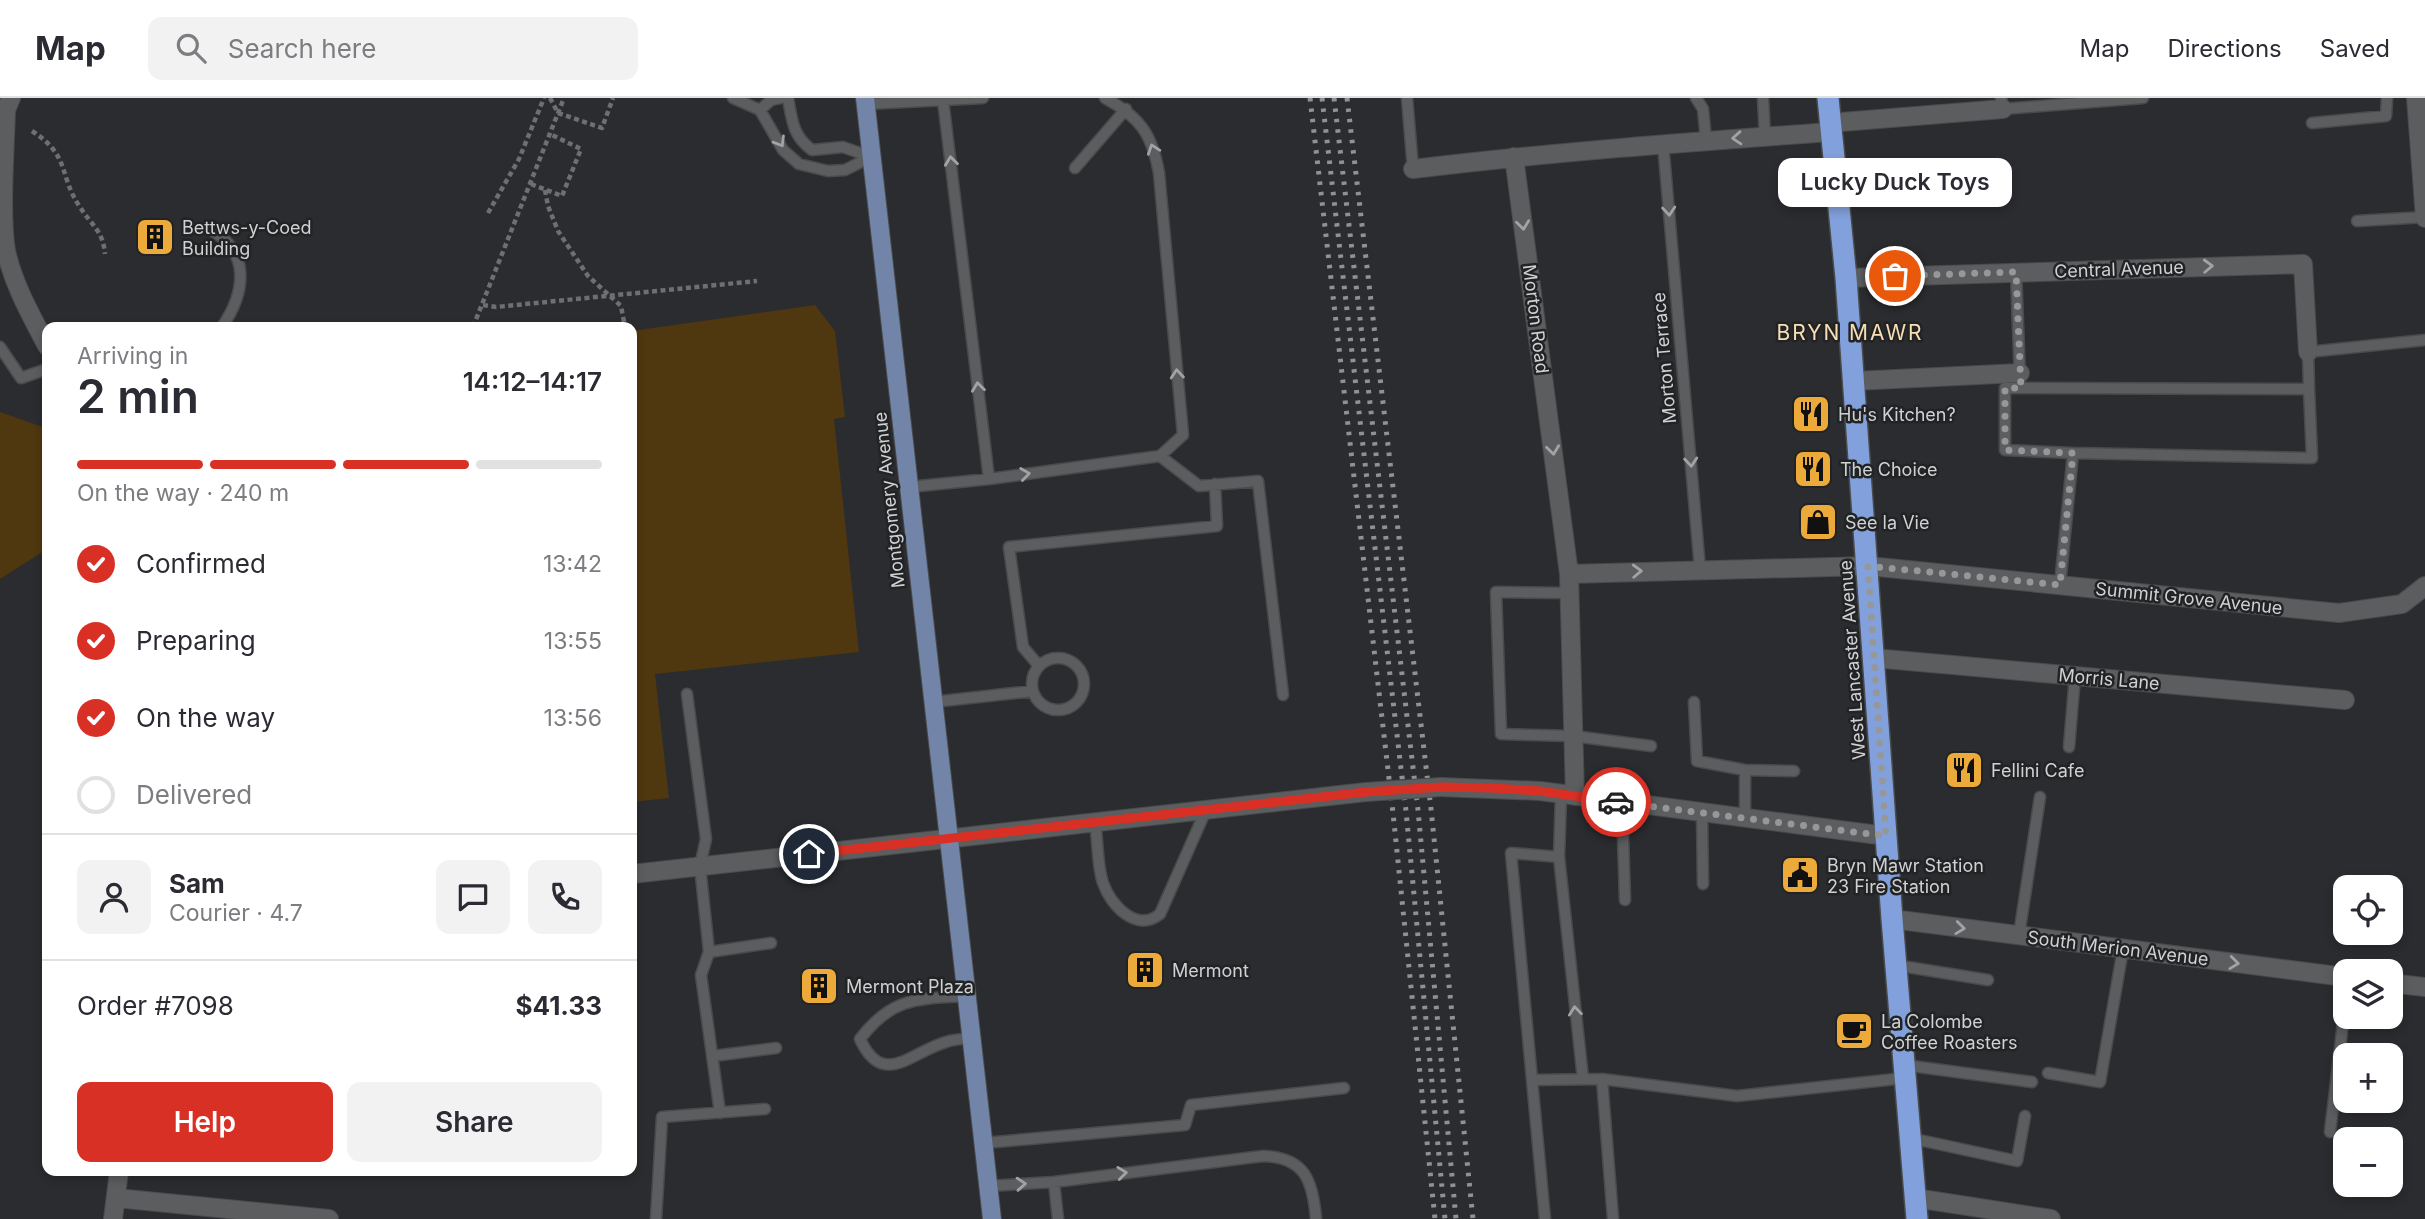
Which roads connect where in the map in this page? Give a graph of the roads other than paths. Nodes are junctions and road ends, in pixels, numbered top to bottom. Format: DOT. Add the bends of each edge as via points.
graph roads {
  1 [pos="11,98"];
  2 [pos="733,98"];
  3 [pos="781,98"];
  4 [pos="788,98"];
  5 [pos="983,98"];
  6 [pos="1105,98"];
  7 [pos="1406,98"];
  8 [pos="1696,98"];
  9 [pos="1763,98"];
  10 [pos="1828,98"];
  11 [pos="2143,98"];
  12 [pos="2387,98"];
  13 [pos="2416,98"];
  14 [pos="943,100"];
  15 [pos="865,101"];
  16 [pos="2073,101"];
  17 [pos="2002,104"];
  18 [pos="760,110"];
  19 [pos="1126,110"];
  20 [pos="2312,123"];
  21 [pos="1830,128"];
  22 [pos="1765,136"];
  23 [pos="1706,141"];
  24 [pos="1663,143"];
  25 [pos="871,157"];
  26 [pos="1514,157"];
  27 [pos="1075,168"];
  28 [pos="1413,169"];
  29 [pos="2,215"];
  30 [pos="2425,218"];
  31 [pos="2357,221"];
  32 [pos="209,229"];
  33 [pos="3,251"];
  34 [pos="2016,272"];
  35 [pos="1846,278"];
  36 [pos="224,322"];
  37 [pos="42,337"];
  38 [pos="2425,340"];
  39 [pos="0,347"];
  40 [pos="2308,352"];
  41 [pos="42,371"];
  42 [pos="1854,381"];
  43 [pos="2020,381"];
  44 [pos="2309,389"];
  45 [pos="2073,453"];
  46 [pos="1160,456"];
  47 [pos="989,479"];
  48 [pos="1215,484"];
  49 [pos="909,487"];
  50 [pos="1868,566"];
  51 [pos="1700,569"];
  52 [pos="1569,574"];
  53 [pos="2060,585"];
  54 [pos="2425,586"];
  55 [pos="1570,593"];
  56 [pos="1874,658"];
  57 [pos="1039,666"];
  58 [pos="2075,676"];
  59 [pos="1033,691"];
  60 [pos="687,694"];
  61 [pos="1283,695"];
  62 [pos="2345,699"];
  63 [pos="933,702"];
  64 [pos="1694,702"];
  65 [pos="1573,736"];
  66 [pos="1651,746"];
  67 [pos="2069,747"];
  68 [pos="1745,769"];
  69 [pos="1794,771"];
  70 [pos="1568,795"];
  71 [pos="2040,797"];
  72 [pos="1622,803"];
  73 [pos="1206,810"];
  74 [pos="1702,813"];
  75 [pos="1745,818"];
  76 [pos="1095,822"];
  77 [pos="1886,836"];
  78 [pos="949,838"];
  79 [pos="1559,857"];
  80 [pos="700,866"];
  81 [pos="637,873"];
  82 [pos="1703,884"];
  83 [pos="1625,901"];
  84 [pos="1892,919"];
  85 [pos="2019,935"];
  86 [pos="771,943"];
  87 [pos="2123,949"];
  88 [pos="709,951"];
  89 [pos="1895,965"];
  90 [pos="2333,975"];
  91 [pos="1988,981"];
  92 [pos="2403,984"];
  93 [pos="2425,987"];
  94 [pos="967,996"];
  95 [pos="2342,1029"];
  96 [pos="973,1038"];
  97 [pos="776,1048"];
  98 [pos="713,1056"];
  99 [pos="1905,1072"];
  100 [pos="2048,1073"];
  101 [pos="1583,1079"];
  102 [pos="1602,1079"];
  103 [pos="1532,1080"];
  104 [pos="2032,1082"];
  105 [pos="1344,1088"];
  106 [pos="765,1109"];
  107 [pos="720,1113"];
  108 [pos="2025,1116"];
  109 [pos="2330,1132"];
  110 [pos="1910,1138"];
  111 [pos="984,1143"];
  112 [pos="118,1176"];
  113 [pos="1054,1182"];
  114 [pos="988,1186"];
  115 [pos="116,1198"];
  116 [pos="1916,1209"];
  117 [pos="113,1219"];
  118 [pos="329,1219"];
  119 [pos="656,1219"];
  120 [pos="992,1219"];
  121 [pos="1058,1219"];
  122 [pos="1316,1219"];
  123 [pos="1545,1219"];
  124 [pos="1613,1219"];
  125 [pos="2051,1219"];
  1 -- 29 [label="street" via="6,110"];
  2 -- 18 [label="lane"];
  3 -- 18 [label="lane"];
  4 -- 25 [label="lane" via="794,131 812,150 843,147"];
  5 -- 14 [label="lane"];
  6 -- 19 [label="lane"];
  7 -- 28 [label="lane"];
  8 -- 23 [label="lane" via="1703,109"];
  9 -- 22 [label="lane"];
  10 -- 21 [label="highway, West Lancaster Avenue"];
  11 -- 16 [label="lane"];
  12 -- 20 [label="lane" via="2386,116"];
  13 -- 30 [label="street"];
  14 -- 15 [label="lane"];
  47 -- 14 [label="lane, one-way"];
  15 -- 25 [label="main road, Montgomery Avenue"];
  16 -- 17 [label="lane"];
  17 -- 21 [label="street"];
  18 -- 25 [label="lane, one-way" via="783,149 799,164 845,170"];
  19 -- 27 [label="lane"];
  46 -- 19 [label="lane, one-way" via="1183,435 1159,173 1155,149 1144,127"];
  21 -- 22 [label="street"];
  21 -- 35 [label="highway, West Lancaster Avenue"];
  22 -- 23 [label="street, one-way"];
  23 -- 24 [label="street"];
  24 -- 26 [label="street"];
  24 -- 51 [label="lane, Morton Terrace, one-way"];
  25 -- 49 [label="main road, Montgomery Avenue"];
  26 -- 28 [label="street"];
  26 -- 52 [label="street, Morton Road, one-way"];
  29 -- 33 [label="street"];
  30 -- 31 [label="lane"];
  32 -- 36 [label="lane" via="236,251 240,274 238,295"];
  33 -- 37 [label="street"];
  34 -- 35 [label="street, Central Avenue"];
  34 -- 40 [label="street, Central Avenue, one-way" via="2303,264"];
  34 -- 43 [label="lane"];
  35 -- 42 [label="highway, West Lancaster Avenue"];
  38 -- 40 [label="lane"];
  39 -- 41 [label="lane" via="21,378"];
  40 -- 44 [label="lane"];
  42 -- 43 [label="street"];
  42 -- 50 [label="highway, West Lancaster Avenue"];
  43 -- 44 [label="lane"];
  43 -- 45 [label="lane" via="2005,388 2005,450"];
  44 -- 45 [label="lane" via="2312,458"];
  45 -- 53 [label="lane"];
  47 -- 46 [label="lane, one-way"];
  46 -- 48 [label="lane" via="1199,486"];
  47 -- 49 [label="lane"];
  48 -- 57 [label="lane" via="1217,526 1009,547 1023,647"];
  48 -- 61 [label="lane" via="1258,481"];
  49 -- 63 [label="main road, Montgomery Avenue"];
  50 -- 51 [label="street, Summit Grove Avenue"];
  50 -- 53 [label="street, Summit Grove Avenue"];
  50 -- 56 [label="highway, West Lancaster Avenue"];
  52 -- 51 [label="street, Summit Grove Avenue, one-way"];
  52 -- 55 [label="street, Morton Road"];
  53 -- 54 [label="street, Summit Grove Avenue" via="2339,612 2402,604"];
  55 -- 65 [label="street, Morton Road"];
  55 -- 65 [label="lane" via="1496,592 1501,734"];
  56 -- 58 [label="street, Morris Lane"];
  56 -- 77 [label="highway, West Lancaster Avenue"];
  57 -- 59 [label="lane"];
  57 -- 59 [label="lane" via="1064,659 1079,668 1084,685 1077,702 1061,710 1044,706"];
  58 -- 62 [label="street, Morris Lane"];
  58 -- 67 [label="lane"];
  59 -- 63 [label="lane"];
  60 -- 80 [label="lane" via="706,839"];
  63 -- 78 [label="main road, Montgomery Avenue"];
  64 -- 68 [label="lane" via="1697,761"];
  65 -- 66 [label="lane"];
  65 -- 70 [label="street, Morton Road"];
  68 -- 69 [label="lane"];
  68 -- 75 [label="lane"];
  70 -- 72 [label="street"];
  70 -- 73 [label="street, bridge" via="1441,787"];
  70 -- 79 [label="lane"];
  71 -- 85 [label="lane"];
  72 -- 74 [label="street"];
  72 -- 83 [label="lane"];
  73 -- 76 [label="street"];
  73 -- 76 [label="lane" via="1160,914 1148,921 1130,918 1103,882"];
  74 -- 75 [label="street"];
  74 -- 82 [label="lane"];
  75 -- 77 [label="street"];
  76 -- 78 [label="street"];
  77 -- 84 [label="highway, West Lancaster Avenue"];
  78 -- 80 [label="street"];
  78 -- 94 [label="main road, Montgomery Avenue"];
  101 -- 79 [label="lane, one-way"];
  79 -- 103 [label="lane" via="1511,853"];
  80 -- 81 [label="street"];
  80 -- 88 [label="lane"];
  84 -- 85 [label="street, South Merion Avenue, one-way"];
  84 -- 89 [label="highway, West Lancaster Avenue"];
  85 -- 87 [label="street, South Merion Avenue"];
  86 -- 88 [label="lane"];
  87 -- 90 [label="street, South Merion Avenue, one-way"];
  87 -- 100 [label="lane" via="2100,1082"];
  88 -- 98 [label="lane" via="701,975"];
  89 -- 91 [label="lane"];
  89 -- 99 [label="highway, West Lancaster Avenue"];
  92 -- 93 [label="street"];
  94 -- 96 [label="main road, Montgomery Avenue"];
  94 -- 96 [label="lane" via="897,1005 873,1021 860,1040 867,1055 896,1066 947,1041"];
  95 -- 109 [label="lane"];
  96 -- 111 [label="main road, Montgomery Avenue"];
  97 -- 98 [label="lane"];
  98 -- 107 [label="lane"];
  99 -- 102 [label="lane" via="1737,1096"];
  99 -- 104 [label="lane"];
  99 -- 110 [label="highway, West Lancaster Avenue"];
  101 -- 102 [label="lane"];
  101 -- 103 [label="lane"];
  102 -- 124 [label="lane"];
  103 -- 123 [label="lane"];
  105 -- 111 [label="lane" via="1192,1105 1185,1125"];
  106 -- 107 [label="lane"];
  107 -- 119 [label="lane" via="662,1117"];
  108 -- 110 [label="lane" via="2017,1161"];
  110 -- 116 [label="highway, West Lancaster Avenue"];
  111 -- 114 [label="main road, Montgomery Avenue"];
  112 -- 115 [label="street"];
  114 -- 113 [label="lane, one-way"];
  113 -- 121 [label="lane"];
  113 -- 122 [label="lane, one-way" via="1278,1156 1303,1171 1311,1184"];
  114 -- 120 [label="main road, Montgomery Avenue"];
  115 -- 117 [label="street"];
  115 -- 118 [label="street"];
  116 -- 125 [label="street"];
}
